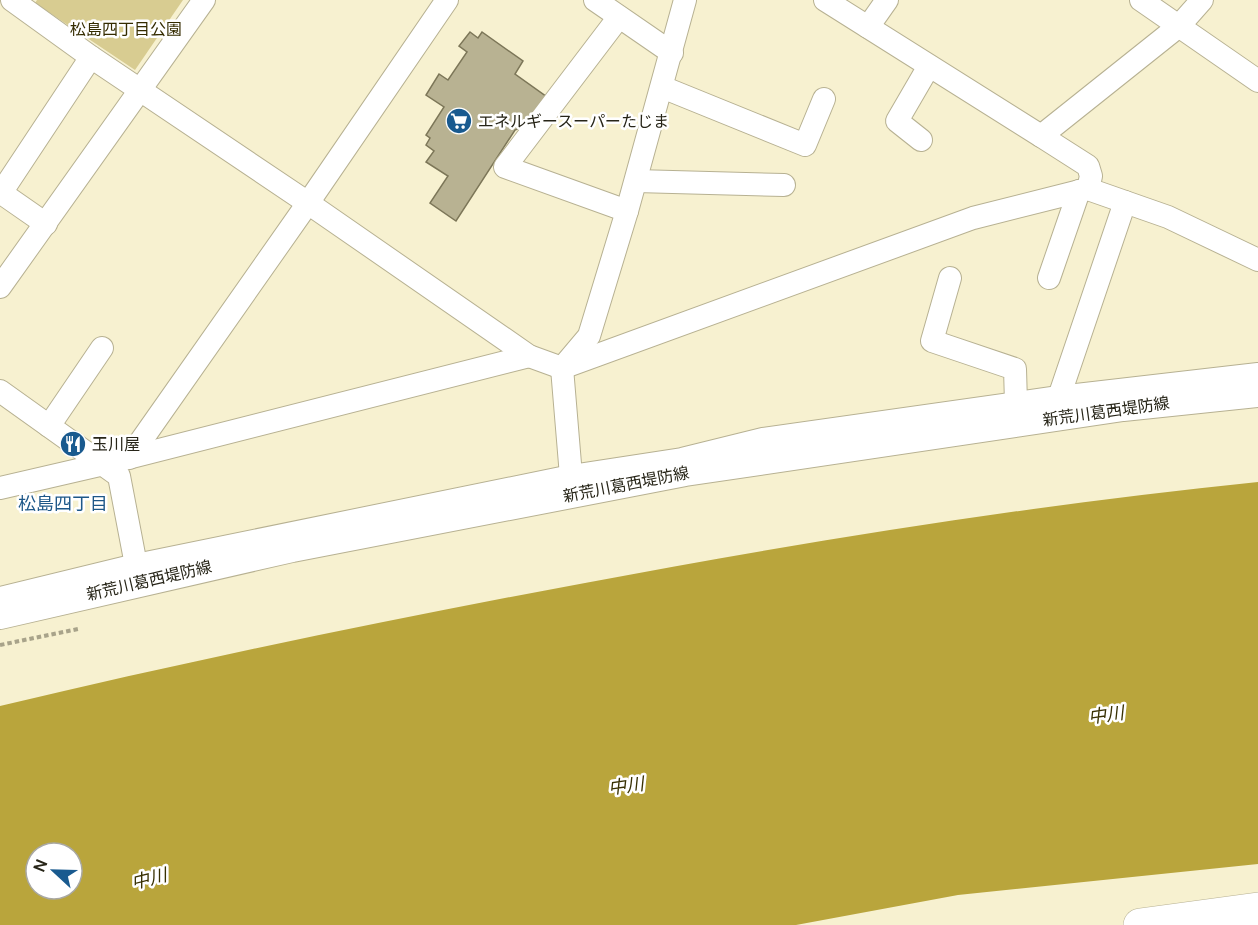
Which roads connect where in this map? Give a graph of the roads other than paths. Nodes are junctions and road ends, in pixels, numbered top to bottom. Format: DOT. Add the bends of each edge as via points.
graph roads {
  1 [pos="12,0"];
  2 [pos="204,0"];
  3 [pos="447,0"];
  4 [pos="595,0"];
  5 [pos="685,0"];
  6 [pos="825,0"];
  7 [pos="887,0"];
  8 [pos="1141,0"];
  9 [pos="1202,0"];
  10 [pos="619,16"];
  11 [pos="1179,26"];
  12 [pos="868,27"];
  13 [pos="672,53"];
  14 [pos="91,57"];
  15 [pos="929,66"];
  16 [pos="1258,81"];
  17 [pos="662,87"];
  18 [pos="140,91"];
  19 [pos="824,99"];
  20 [pos="1041,136"];
  21 [pos="921,140"];
  22 [pos="636,181"];
  23 [pos="784,185"];
  24 [pos="1084,190"];
  25 [pos="1,193"];
  26 [pos="1125,202"];
  27 [pos="308,203"];
  28 [pos="627,211"];
  29 [pos="46,224"];
  30 [pos="1258,260"];
  31 [pos="950,278"];
  32 [pos="1049,278"];
  33 [pos="0,287"];
  34 [pos="102,348"];
  35 [pos="530,356"];
  36 [pos="562,368"];
  37 [pos="1258,374"];
  38 [pos="0,391"];
  39 [pos="1258,393"];
  40 [pos="1059,397"];
  41 [pos="1016,403"];
  42 [pos="49,426"];
  43 [pos="129,458"];
  44 [pos="104,464"];
  45 [pos="684,466"];
  46 [pos="571,476"];
  47 [pos="0,488"];
  48 [pos="136,565"];
  49 [pos="57,592"];
  50 [pos="0,598"];
  51 [pos="0,615"];
  52 [pos="1258,909"];
  53 [pos="1140,925"];
  1 -- 14 [label="street"];
  2 -- 18 [label="street"];
  3 -- 27 [label="street"];
  4 -- 10 [label="street"];
  5 -- 13 [label="street"];
  6 -- 12 [label="street"];
  7 -- 12 [label="street"];
  8 -- 11 [label="street"];
  9 -- 11 [label="street"];
  10 -- 13 [label="street"];
  10 -- 28 [label="street" via="506,166"];
  11 -- 16 [label="street"];
  11 -- 20 [label="street"];
  12 -- 15 [label="street"];
  13 -- 17 [label="street"];
  14 -- 18 [label="street"];
  14 -- 25 [label="street"];
  15 -- 20 [label="street"];
  15 -- 21 [label="street" via="897,121"];
  17 -- 19 [label="street" via="805,145"];
  17 -- 22 [label="street"];
  18 -- 27 [label="street"];
  18 -- 29 [label="street"];
  20 -- 24 [label="street" via="1088,166 1091,176"];
  22 -- 23 [label="street"];
  22 -- 28 [label="street"];
  24 -- 26 [label="street"];
  24 -- 32 [label="street"];
  24 -- 36 [label="street" via="973,218"];
  25 -- 29 [label="street"];
  26 -- 30 [label="street" via="1168,217"];
  26 -- 40 [label="street"];
  27 -- 35 [label="street"];
  27 -- 43 [label="street"];
  28 -- 36 [label="street" via="589,336"];
  29 -- 33 [label="street"];
  31 -- 41 [label="street" via="932,341 1014,369"];
  34 -- 42 [label="street"];
  35 -- 36 [label="street"];
  35 -- 43 [label="street"];
  36 -- 46 [label="street"];
  37 -- 40 [label="street"];
  38 -- 42 [label="street"];
  39 -- 45 [label="main road, 新荒川葛西堤防線" via="1123,407"];
  40 -- 41 [label="street"];
  41 -- 45 [label="street" via="763,439"];
  42 -- 44 [label="street"];
  43 -- 44 [label="street"];
  44 -- 47 [label="street"];
  44 -- 48 [label="street" via="119,476"];
  45 -- 46 [label="street"];
  45 -- 49 [label="main road, 新荒川葛西堤防線" via="292,548"];
  46 -- 48 [label="street"];
  48 -- 49 [label="street"];
  49 -- 50 [label="street"];
  49 -- 51 [label="main road, 新荒川葛西堤防線"];
  52 -- 53 [label="highway"];
}
